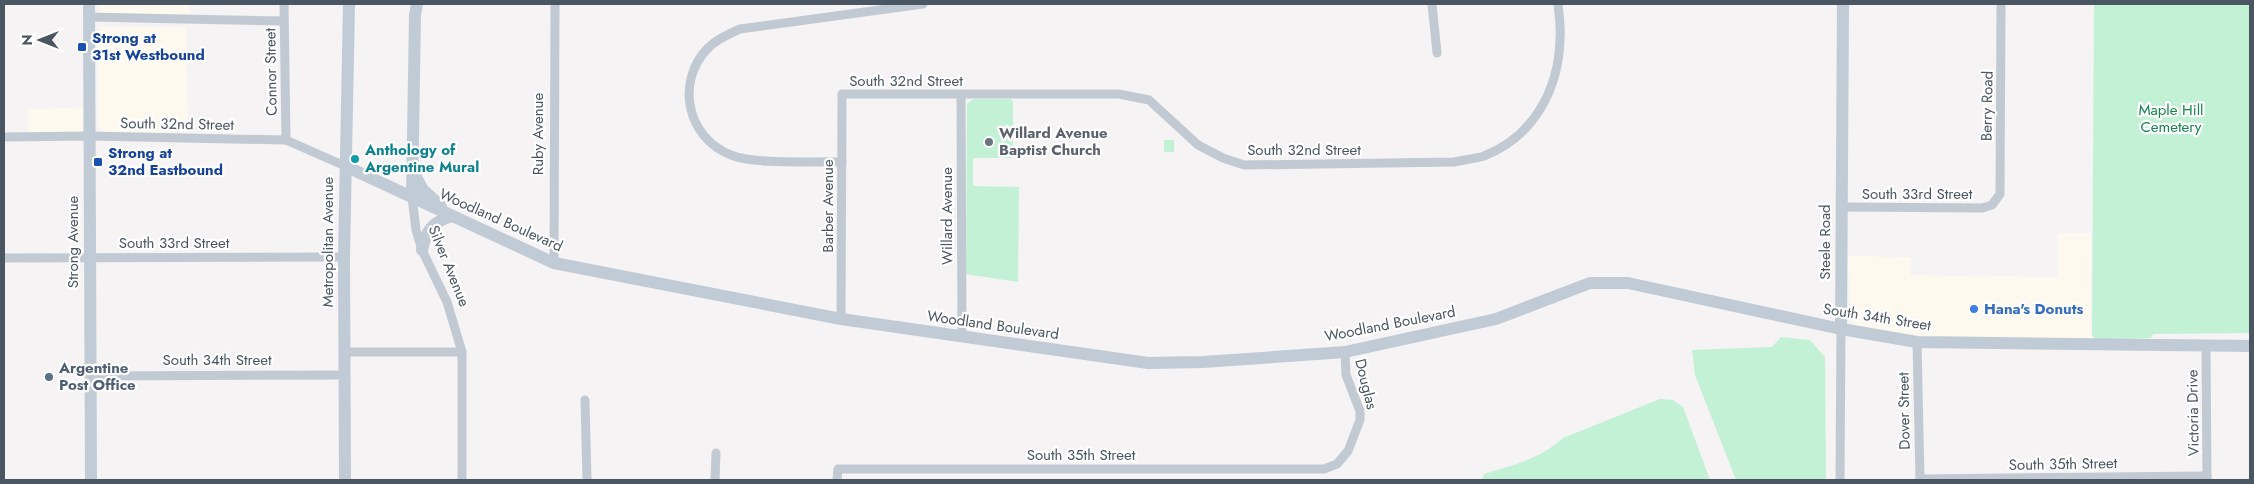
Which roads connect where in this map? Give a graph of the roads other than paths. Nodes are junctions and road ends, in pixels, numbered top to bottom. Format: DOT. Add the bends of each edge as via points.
graph roads {
  1 [pos="90,4"];
  2 [pos="284,4"];
  3 [pos="349,4"];
  4 [pos="555,4"];
  5 [pos="923,4"];
  6 [pos="1432,4"];
  7 [pos="1558,4"];
  8 [pos="1843,4"];
  9 [pos="2001,6"];
  10 [pos="415,7"];
  11 [pos="90,17"];
  12 [pos="284,21"];
  13 [pos="1437,53"];
  14 [pos="842,94"];
  15 [pos="962,94"];
  16 [pos="90,136"];
  17 [pos="4,137"];
  18 [pos="286,140"];
  19 [pos="842,162"];
  20 [pos="345,166"];
  21 [pos="413,171"];
  22 [pos="412,197"];
  23 [pos="1992,205"];
  24 [pos="1842,207"];
  25 [pos="452,216"];
  26 [pos="422,250"];
  27 [pos="90,257"];
  28 [pos="4,258"];
  29 [pos="344,258"];
  30 [pos="554,264"];
  31 [pos="1653,289"];
  32 [pos="841,319"];
  33 [pos="1841,329"];
  34 [pos="962,336"];
  35 [pos="1917,342"];
  36 [pos="2206,346"];
  37 [pos="2250,346"];
  38 [pos="344,352"];
  39 [pos="462,352"];
  40 [pos="1345,352"];
  41 [pos="344,375"];
  42 [pos="91,376"];
  43 [pos="586,400"];
  44 [pos="716,453"];
  45 [pos="1324,469"];
  46 [pos="2207,478"];
  47 [pos="1920,479"];
  48 [pos="91,480"];
  49 [pos="345,480"];
  50 [pos="462,480"];
  51 [pos="587,480"];
  52 [pos="715,480"];
  53 [pos="837,480"];
  54 [pos="1840,480"];
  1 -- 11 [label="street, Strong Avenue"];
  2 -- 12 [label="street, Connor Street"];
  3 -- 20 [label="street, Metropolitan Avenue"];
  4 -- 30 [label="street, Ruby Avenue"];
  5 -- 19 [label="street" via="740,29 708,47 691,73 688,93 691,110 698,129 714,146 732,156 753,160"];
  6 -- 13 [label="street"];
  7 -- 15 [label="street, South 32nd Street" via="1560,38 1555,82 1535,119 1512,142 1483,156 1454,162 1244,165 1198,145 1149,100 1102,92"];
  8 -- 24 [label="street, Steele Road"];
  9 -- 23 [label="street, Berry Road" via="2000,194"];
  10 -- 21 [label="street, Silver Avenue"];
  11 -- 12 [label="street"];
  11 -- 16 [label="street, Strong Avenue"];
  12 -- 18 [label="street, Connor Street"];
  14 -- 15 [label="street, South 32nd Street"];
  14 -- 19 [label="street, Barber Avenue"];
  15 -- 34 [label="street, Willard Avenue"];
  16 -- 17 [label="street, South 32nd Street"];
  16 -- 18 [label="street, South 32nd Street"];
  16 -- 27 [label="street, Strong Avenue"];
  18 -- 20 [label="street, South 32nd Street"];
  19 -- 32 [label="street, Barber Avenue"];
  20 -- 22 [label="street, Woodland Boulevard"];
  20 -- 29 [label="street, Metropolitan Avenue"];
  21 -- 22 [label="street, Silver Avenue"];
  21 -- 25 [label="street" via="423,190"];
  22 -- 25 [label="street, Woodland Boulevard"];
  22 -- 26 [label="street, Silver Avenue"];
  23 -- 24 [label="street, South 33rd Street" via="1982,208"];
  24 -- 33 [label="street, Steele Road"];
  25 -- 26 [label="street" via="434,223 427,231"];
  25 -- 30 [label="street, Woodland Boulevard"];
  26 -- 39 [label="street, Silver Avenue" via="446,302"];
  27 -- 28 [label="street, South 33rd Street"];
  27 -- 29 [label="street, South 33rd Street"];
  27 -- 42 [label="street, Strong Avenue"];
  29 -- 38 [label="street, Metropolitan Avenue"];
  30 -- 32 [label="street, Woodland Boulevard"];
  31 -- 33 [label="street, South 34th Street"];
  31 -- 40 [label="street, Woodland Boulevard" via="1616,282 1590,283 1496,319"];
  32 -- 34 [label="street, Woodland Boulevard"];
  33 -- 35 [label="street, South 34th Street"];
  33 -- 54 [label="street, Steele Road"];
  34 -- 40 [label="street, Woodland Boulevard" via="1165,364"];
  35 -- 36 [label="street, South 34th Street"];
  35 -- 47 [label="street, Dover Street"];
  36 -- 37 [label="street, South 34th Street"];
  36 -- 46 [label="street, Victoria Drive"];
  38 -- 39 [label="street"];
  38 -- 41 [label="street, Metropolitan Avenue"];
  39 -- 50 [label="street, Silver Avenue"];
  40 -- 45 [label="street, Douglas" via="1346,375 1360,411 1360,420 1348,451 1338,464"];
  41 -- 42 [label="street, South 34th Street"];
  41 -- 49 [label="street, Metropolitan Avenue"];
  42 -- 48 [label="street, Strong Avenue"];
  43 -- 51 [label="street"];
  44 -- 52 [label="street"];
  45 -- 53 [label="street, South 35th Street" via="838,469"];
  46 -- 47 [label="street, South 35th Street"];
}
